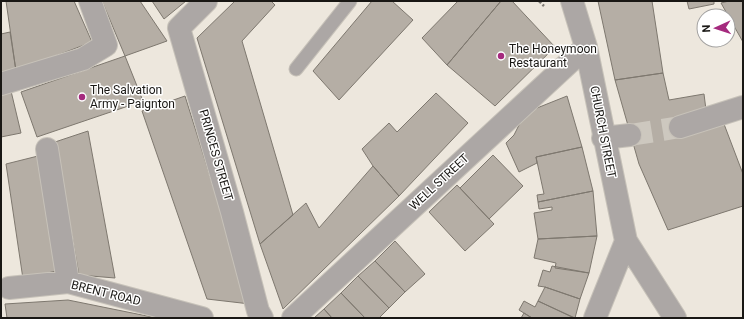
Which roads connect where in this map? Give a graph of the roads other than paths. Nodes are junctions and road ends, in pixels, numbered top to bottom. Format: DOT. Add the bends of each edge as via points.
graph roads {
  1 [pos="90,1"];
  2 [pos="206,1"];
  3 [pos="350,1"];
  4 [pos="572,1"];
  5 [pos="586,47"];
  6 [pos="296,69"];
  7 [pos="1,84"];
  8 [pos="743,107"];
  9 [pos="680,127"];
  10 [pos="630,135"];
  11 [pos="603,138"];
  12 [pos="48,148"];
  13 [pos="626,241"];
  14 [pos="68,282"];
  15 [pos="9,288"];
  16 [pos="202,318"];
  17 [pos="262,318"];
  18 [pos="293,318"];
  19 [pos="595,318"];
  20 [pos="675,318"];
  1 -- 7 [label="street" via="106,45 83,59"];
  2 -- 17 [label="street, PRINCES STREET" via="179,28"];
  3 -- 6 [label="lane"];
  4 -- 5 [label="street, CHURCH STREET"];
  5 -- 11 [label="street, CHURCH STREET"];
  5 -- 18 [label="street, WELL STREET"];
  8 -- 9 [label="street"];
  10 -- 11 [label="street"];
  11 -- 13 [label="street, CHURCH STREET"];
  12 -- 14 [label="street"];
  13 -- 19 [label="street"];
  13 -- 20 [label="street, CHURCH STREET"];
  14 -- 15 [label="street, BRENT ROAD"];
  14 -- 16 [label="street, BRENT ROAD"];
}
